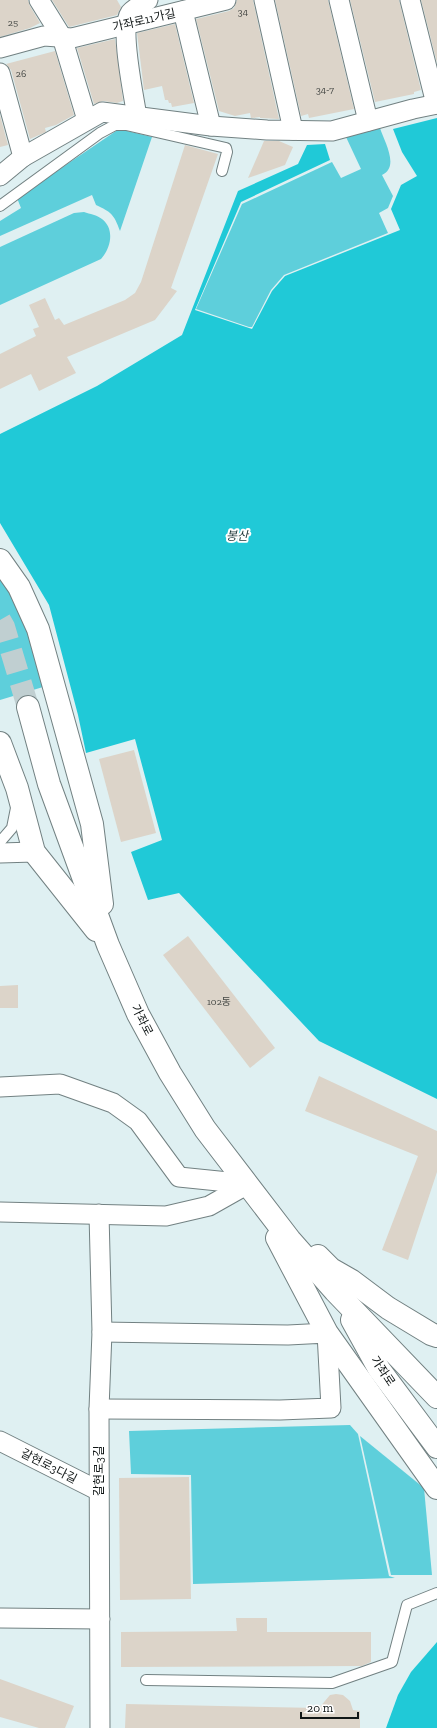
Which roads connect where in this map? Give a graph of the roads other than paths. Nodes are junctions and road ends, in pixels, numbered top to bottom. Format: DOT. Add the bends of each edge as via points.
graph roads {
  1 [pos="39,0"];
  2 [pos="148,0"];
  3 [pos="226,0"];
  4 [pos="264,0"];
  5 [pos="339,0"];
  6 [pos="410,0"];
  7 [pos="183,11"];
  8 [pos="126,12"];
  9 [pos="62,37"];
  10 [pos="0,48"];
  11 [pos="0,73"];
  12 [pos="436,104"];
  13 [pos="137,117"];
  14 [pos="87,120"];
  15 [pos="368,121"];
  16 [pos="211,126"];
  17 [pos="293,130"];
  18 [pos="23,157"];
  19 [pos="222,171"];
  20 [pos="0,176"];
  21 [pos="0,206"];
  22 [pos="0,560"];
  23 [pos="28,707"];
  24 [pos="0,743"];
  25 [pos="16,788"];
  26 [pos="0,842"];
  27 [pos="34,852"];
  28 [pos="0,853"];
  29 [pos="108,945"];
  30 [pos="0,1087"];
  31 [pos="248,1184"];
  32 [pos="0,1212"];
  33 [pos="99,1214"];
  34 [pos="335,1291"];
  35 [pos="102,1332"];
  36 [pos="327,1333"];
  37 [pos="437,1336"];
  38 [pos="437,1397"];
  39 [pos="98,1409"];
  40 [pos="0,1441"];
  41 [pos="437,1447"];
  42 [pos="437,1488"];
  43 [pos="99,1491"];
  44 [pos="437,1593"];
  45 [pos="0,1618"];
  46 [pos="100,1619"];
  47 [pos="146,1680"];
  48 [pos="100,1728"];
  1 -- 9 [label="street"];
  2 -- 8 [label="street"];
  3 -- 7 [label="street, 가좌로11가길"];
  4 -- 17 [label="street"];
  5 -- 15 [label="street"];
  6 -- 12 [label="street"];
  7 -- 8 [label="street, 가좌로11가길"];
  7 -- 16 [label="street"];
  8 -- 9 [label="street, 가좌로11가길" via="72,38"];
  8 -- 13 [label="street" via="126,38"];
  9 -- 10 [label="street, 가좌로11가길" via="44,36"];
  9 -- 14 [label="street"];
  11 -- 18 [label="street"];
  12 -- 15 [label="street"];
  13 -- 14 [label="street" via="102,112"];
  13 -- 16 [label="street"];
  14 -- 18 [label="street"];
  15 -- 17 [label="street" via="332,131"];
  16 -- 17 [label="street"];
  18 -- 20 [label="street"];
  19 -- 21 [label="lane" via="226,148 115,125 100,133"];
  22 -- 29 [label="main road" via="19,587 38,629 92,824"];
  23 -- 29 [label="main road, 가좌로" via="49,784"];
  24 -- 25 [label="main road"];
  25 -- 26 [label="lane" via="16,816 12,828"];
  25 -- 27 [label="main road"];
  27 -- 28 [label="street"];
  27 -- 29 [label="main road"];
  29 -- 31 [label="main road, 가좌로" via="138,1014 170,1073 205,1130"];
  30 -- 31 [label="street" via="60,1084 113,1103 138,1121 179,1177"];
  31 -- 33 [label="street" via="209,1206 166,1216"];
  31 -- 34 [label="main road, 가좌로" via="290,1240"];
  31 -- 36 [label="main road"];
  31 -- 37 [label="main road" via="331,1269 388,1308"];
  32 -- 33 [label="street"];
  33 -- 35 [label="street, 갈현로3길"];
  34 -- 38 [label="main road, 가좌로"];
  34 -- 41 [label="main road, 가좌로" via="379,1369"];
  35 -- 36 [label="street" via="288,1335"];
  35 -- 39 [label="street, 갈현로3길"];
  36 -- 39 [label="street" via="332,1408"];
  36 -- 42 [label="main road"];
  39 -- 43 [label="street, 갈현로3길"];
  40 -- 43 [label="street, 갈현로3다길"];
  43 -- 46 [label="street, 갈현로3길"];
  44 -- 47 [label="lane" via="407,1605 392,1662 332,1683"];
  45 -- 46 [label="street"];
  46 -- 48 [label="street, 갈현로3길"];
}
